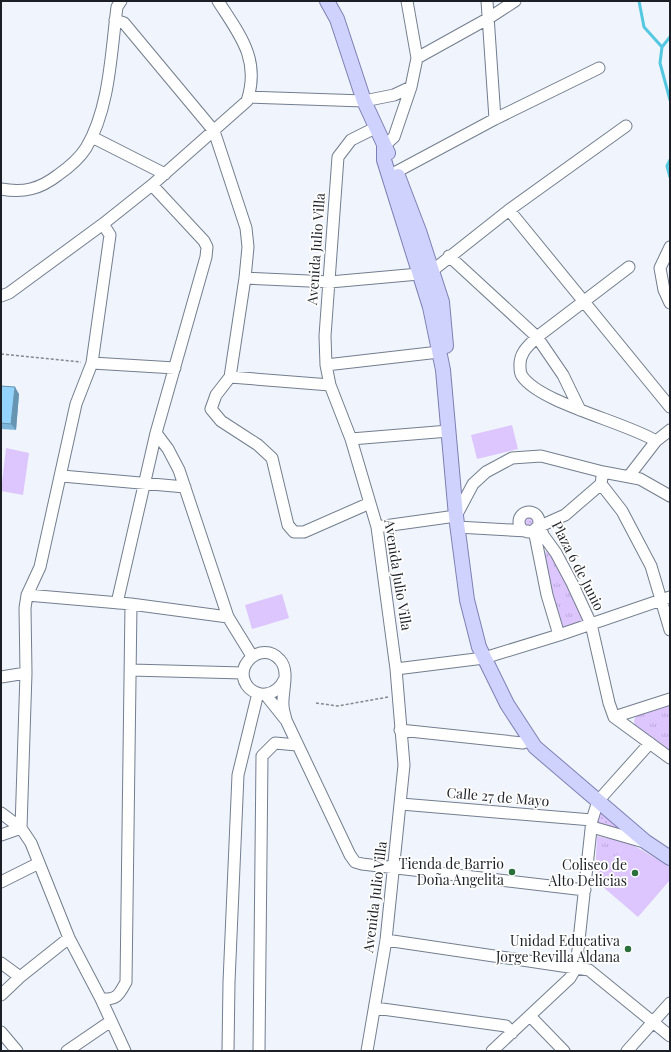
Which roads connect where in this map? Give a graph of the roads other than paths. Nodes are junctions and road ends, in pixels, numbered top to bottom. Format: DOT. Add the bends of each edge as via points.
graph roads {
  1 [pos="121,1"];
  2 [pos="218,1"];
  3 [pos="328,1"];
  4 [pos="407,1"];
  5 [pos="487,1"];
  6 [pos="515,1"];
  7 [pos="489,18"];
  8 [pos="116,20"];
  9 [pos="417,58"];
  10 [pos="600,68"];
  11 [pos="411,87"];
  12 [pos="249,97"];
  13 [pos="364,101"];
  14 [pos="495,119"];
  15 [pos="626,126"];
  16 [pos="375,128"];
  17 [pos="214,131"];
  18 [pos="92,136"];
  19 [pos="384,146"];
  20 [pos="396,172"];
  21 [pos="165,174"];
  22 [pos="152,185"];
  23 [pos="1,189"];
  24 [pos="508,210"];
  25 [pos="102,224"];
  26 [pos="670,247"];
  27 [pos="450,256"];
  28 [pos="629,267"];
  29 [pos="425,272"];
  30 [pos="245,278"];
  31 [pos="330,282"];
  32 [pos="1,296"];
  33 [pos="583,301"];
  34 [pos="670,303"];
  35 [pos="538,337"];
  36 [pos="439,352"];
  37 [pos="92,363"];
  38 [pos="326,365"];
  39 [pos="175,368"];
  40 [pos="443,370"];
  41 [pos="230,377"];
  42 [pos="330,386"];
  43 [pos="670,406"];
  44 [pos="580,410"];
  45 [pos="670,430"];
  46 [pos="449,431"];
  47 [pos="156,433"];
  48 [pos="351,438"];
  49 [pos="656,441"];
  50 [pos="602,472"];
  51 [pos="62,476"];
  52 [pos="629,476"];
  53 [pos="144,484"];
  54 [pos="601,484"];
  55 [pos="185,487"];
  56 [pos="670,496"];
  57 [pos="370,503"];
  58 [pos="520,520"];
  59 [pos="457,522"];
  60 [pos="377,527"];
  61 [pos="535,527"];
  62 [pos="510,530"];
  63 [pos="27,595"];
  64 [pos="666,598"];
  65 [pos="117,603"];
  66 [pos="131,604"];
  67 [pos="228,616"];
  68 [pos="591,624"];
  69 [pos="670,630"];
  70 [pos="559,635"];
  71 [pos="252,656"];
  72 [pos="484,658"];
  73 [pos="396,669"];
  74 [pos="131,670"];
  75 [pos="26,673"];
  76 [pos="243,673"];
  77 [pos="1,677"];
  78 [pos="284,680"];
  79 [pos="261,694"];
  80 [pos="670,699"];
  81 [pos="614,717"];
  82 [pos="286,720"];
  83 [pos="400,730"];
  84 [pos="530,740"];
  85 [pos="650,743"];
  86 [pos="297,745"];
  87 [pos="670,758"];
  88 [pos="598,801"];
  89 [pos="401,804"];
  90 [pos="1,813"];
  91 [pos="592,824"];
  92 [pos="21,828"];
  93 [pos="1,835"];
  94 [pos="646,842"];
  95 [pos="670,858"];
  96 [pos="39,863"];
  97 [pos="394,868"];
  98 [pos="1,882"];
  99 [pos="585,890"];
  100 [pos="69,938"];
  101 [pos="386,940"];
  102 [pos="1,963"];
  103 [pos="576,968"];
  104 [pos="20,977"];
  105 [pos="1,995"];
  106 [pos="101,999"];
  107 [pos="670,1003"];
  108 [pos="375,1008"];
  109 [pos="530,1016"];
  110 [pos="112,1021"];
  111 [pos="654,1022"];
  112 [pos="1,1032"];
  113 [pos="512,1033"];
  114 [pos="670,1036"];
  115 [pos="17,1051"];
  116 [pos="67,1051"];
  117 [pos="125,1051"];
  118 [pos="228,1051"];
  119 [pos="259,1051"];
  120 [pos="366,1051"];
  121 [pos="492,1051"];
  122 [pos="564,1051"];
  123 [pos="627,1051"];
  1 -- 8 [label="street" via="117,7"];
  2 -- 12 [label="street" via="246,45 250,57"];
  3 -- 13 [label="main road" via="337,19"];
  4 -- 9 [label="street"];
  5 -- 7 [label="street"];
  6 -- 7 [label="street"];
  7 -- 9 [label="street"];
  7 -- 14 [label="street"];
  8 -- 17 [label="street" via="124,23"];
  8 -- 18 [label="street" via="107,87"];
  9 -- 11 [label="street"];
  10 -- 14 [label="street"];
  11 -- 13 [label="street" via="394,96"];
  11 -- 19 [label="street" via="394,137"];
  12 -- 13 [label="street"];
  12 -- 17 [label="street"];
  13 -- 16 [label="main road"];
  14 -- 20 [label="street"];
  15 -- 24 [label="street"];
  16 -- 19 [label="main road"];
  16 -- 31 [label="street, Avenida Julio Villa" via="350,140 338,158"];
  17 -- 21 [label="street"];
  17 -- 30 [label="street" via="246,228 248,247"];
  18 -- 21 [label="street"];
  18 -- 23 [label="street" via="86,149 75,161 50,181 34,190"];
  19 -- 20 [label="main road"];
  19 -- 29 [label="main road" via="384,160"];
  20 -- 29 [label="main road" via="419,231"];
  21 -- 22 [label="street"];
  22 -- 25 [label="street"];
  22 -- 39 [label="street" via="207,247"];
  24 -- 27 [label="street"];
  24 -- 33 [label="street"];
  25 -- 32 [label="street" via="9,293"];
  25 -- 37 [label="street" via="110,235"];
  26 -- 34 [label="street" via="660,268 664,290"];
  27 -- 29 [label="street"];
  27 -- 35 [label="street"];
  28 -- 33 [label="street"];
  29 -- 31 [label="street"];
  29 -- 36 [label="main road"];
  29 -- 40 [label="main road" via="442,302 446,345"];
  30 -- 31 [label="street"];
  30 -- 41 [label="street"];
  31 -- 38 [label="street, Avenida Julio Villa" via="325,336"];
  33 -- 35 [label="street"];
  33 -- 43 [label="street"];
  35 -- 44 [label="street" via="563,375"];
  35 -- 44 [label="street" via="524,350 519,360 521,375 529,384"];
  36 -- 38 [label="street"];
  36 -- 40 [label="main road"];
  37 -- 39 [label="street"];
  37 -- 51 [label="street" via="76,404"];
  38 -- 42 [label="street, Avenida Julio Villa"];
  39 -- 47 [label="street"];
  40 -- 46 [label="main road"];
  41 -- 42 [label="street"];
  41 -- 57 [label="street" via="216,395 211,409 221,421 258,445 272,458 288,526 294,532 304,532"];
  42 -- 48 [label="street, Avenida Julio Villa"];
  44 -- 49 [label="street"];
  45 -- 49 [label="street"];
  46 -- 48 [label="street"];
  46 -- 59 [label="main road"];
  47 -- 53 [label="street"];
  47 -- 55 [label="street" via="168,449"];
  48 -- 57 [label="street, Avenida Julio Villa"];
  49 -- 52 [label="street"];
  50 -- 52 [label="street"];
  50 -- 54 [label="street"];
  50 -- 59 [label="street" via="542,456 512,458 486,472 473,484"];
  51 -- 53 [label="street"];
  51 -- 63 [label="street" via="40,567"];
  52 -- 56 [label="street" via="640,479"];
  53 -- 55 [label="street"];
  53 -- 65 [label="street"];
  54 -- 61 [label="street" via="565,515"];
  54 -- 64 [label="street" via="622,511"];
  55 -- 67 [label="street"];
  57 -- 60 [label="street, Avenida Julio Villa"];
  58 -- 61 [label="street" via="522,528"];
  58 -- 61 [label="street" via="523,514 529,512 537,516"];
  58 -- 62 [label="street"];
  59 -- 60 [label="street"];
  59 -- 62 [label="street"];
  59 -- 72 [label="main road" via="467,600 478,647"];
  60 -- 73 [label="street, Avenida Julio Villa"];
  61 -- 62 [label="street"];
  61 -- 68 [label="street, Plaza 6 de Junio" via="556,553"];
  61 -- 70 [label="street, Plaza 6 de Junio" via="547,595"];
  63 -- 65 [label="street"];
  63 -- 75 [label="street"];
  64 -- 68 [label="street"];
  64 -- 69 [label="street"];
  65 -- 66 [label="street"];
  66 -- 67 [label="street"];
  66 -- 74 [label="street"];
  67 -- 71 [label="street"];
  68 -- 70 [label="street"];
  68 -- 81 [label="street, Plaza 6 de Junio"];
  70 -- 72 [label="street"];
  71 -- 76 [label="street" via="247,660"];
  71 -- 78 [label="street" via="264,652 277,657 285,669"];
  72 -- 73 [label="street"];
  72 -- 84 [label="main road" via="507,704"];
  73 -- 83 [label="street, Avenida Julio Villa"];
  74 -- 76 [label="street"];
  74 -- 106 [label="street" via="126,982 119,994 111,999"];
  75 -- 77 [label="street"];
  75 -- 92 [label="street"];
  76 -- 79 [label="street" via="246,685"];
  78 -- 79 [label="street" via="278,689"];
  78 -- 82 [label="street" via="283,705"];
  79 -- 82 [label="street"];
  79 -- 118 [label="street" via="238,775"];
  80 -- 81 [label="street"];
  81 -- 85 [label="street"];
  82 -- 86 [label="street"];
  83 -- 84 [label="street" via="523,743"];
  83 -- 89 [label="street, Avenida Julio Villa" via="404,765"];
  84 -- 88 [label="main road"];
  85 -- 87 [label="street"];
  85 -- 88 [label="street"];
  86 -- 97 [label="street" via="355,862"];
  86 -- 119 [label="street" via="275,743 262,756"];
  88 -- 91 [label="street"];
  88 -- 94 [label="main road"];
  89 -- 91 [label="street, Calle 27 de Mayo"];
  89 -- 97 [label="street, Avenida Julio Villa"];
  90 -- 92 [label="street"];
  91 -- 94 [label="street, Calle 27 de Mayo"];
  91 -- 99 [label="street"];
  92 -- 93 [label="street"];
  92 -- 96 [label="street" via="31,843"];
  94 -- 95 [label="main road"];
  96 -- 98 [label="street"];
  96 -- 100 [label="street"];
  97 -- 99 [label="street"];
  97 -- 101 [label="street, Avenida Julio Villa"];
  99 -- 103 [label="street"];
  100 -- 104 [label="street"];
  100 -- 106 [label="street"];
  101 -- 103 [label="street"];
  101 -- 108 [label="street, Avenida Julio Villa"];
  102 -- 104 [label="street"];
  103 -- 109 [label="street" via="570,978"];
  103 -- 111 [label="street" via="589,970"];
  104 -- 105 [label="street"];
  106 -- 110 [label="street"];
  107 -- 111 [label="street"];
  108 -- 113 [label="street" via="506,1026"];
  108 -- 120 [label="street, Avenida Julio Villa"];
  109 -- 113 [label="street"];
  109 -- 122 [label="street"];
  110 -- 116 [label="street"];
  110 -- 117 [label="street"];
  111 -- 114 [label="street"];
  111 -- 123 [label="street"];
  112 -- 115 [label="street"];
  113 -- 121 [label="street"];
}
